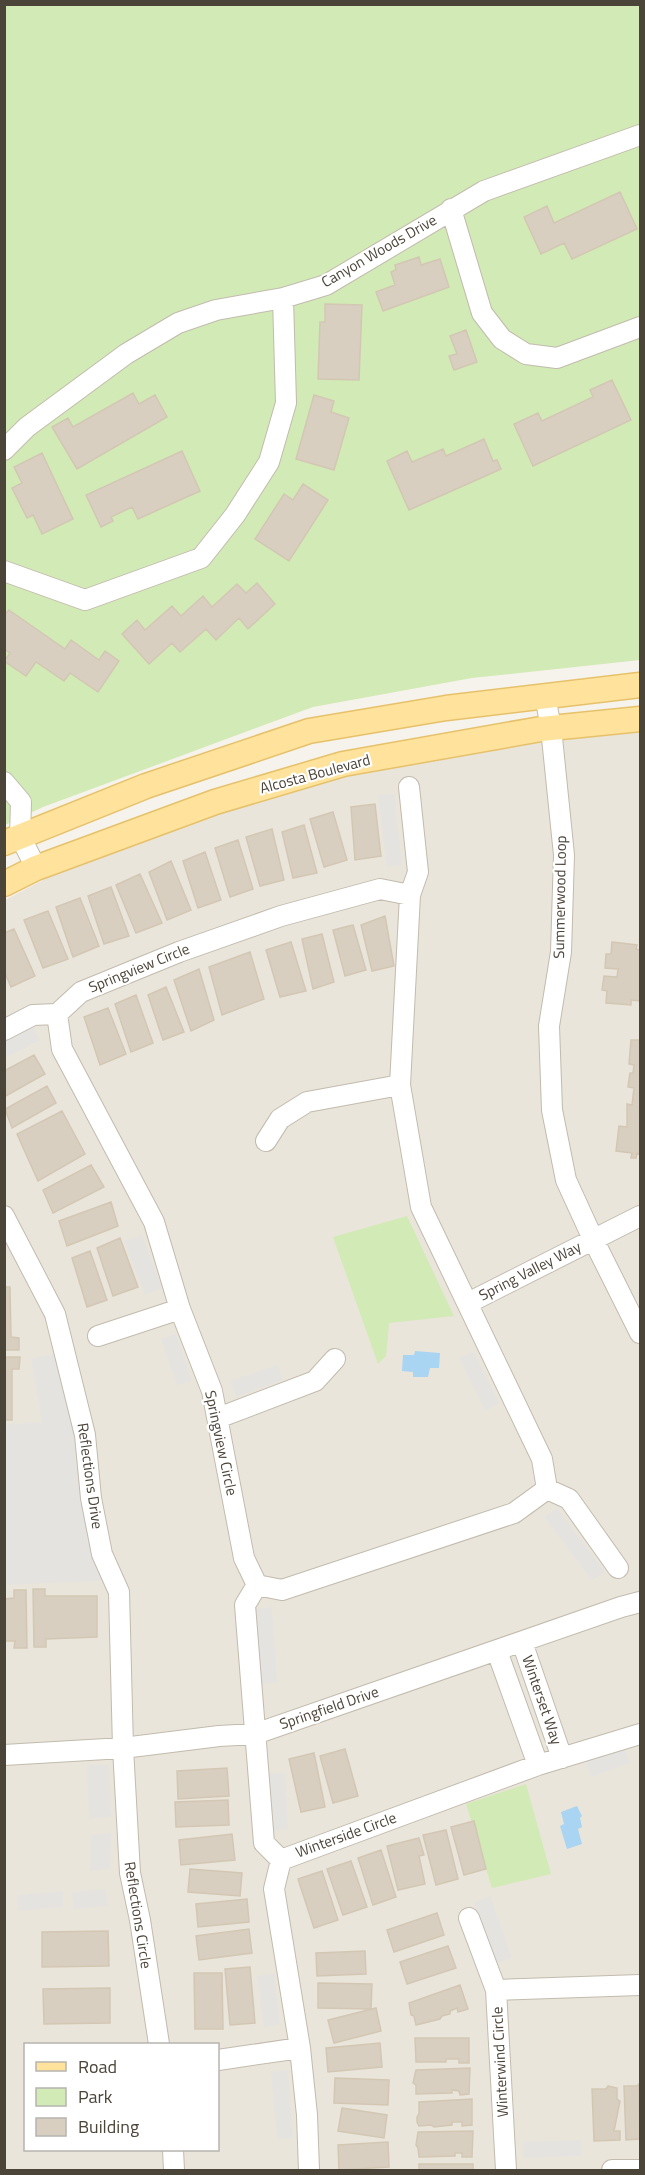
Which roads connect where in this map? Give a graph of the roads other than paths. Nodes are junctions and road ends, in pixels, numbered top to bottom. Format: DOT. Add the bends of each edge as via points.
graph roads {
  1 [pos="640,135"];
  2 [pos="452,209"];
  3 [pos="283,298"];
  4 [pos="640,327"];
  5 [pos="4,450"];
  6 [pos="4,571"];
  7 [pos="640,684"];
  8 [pos="545,696"];
  9 [pos="640,719"];
  10 [pos="551,728"];
  11 [pos="4,782"];
  12 [pos="409,787"];
  13 [pos="10,835"];
  14 [pos="36,868"];
  15 [pos="4,884"];
  16 [pos="410,895"];
  17 [pos="57,1014"];
  18 [pos="4,1030"];
  19 [pos="400,1085"];
  20 [pos="266,1141"];
  21 [pos="4,1216"];
  22 [pos="640,1216"];
  23 [pos="593,1239"];
  24 [pos="468,1303"];
  25 [pos="180,1309"];
  26 [pos="640,1333"];
  27 [pos="98,1336"];
  28 [pos="335,1359"];
  29 [pos="218,1418"];
  30 [pos="547,1489"];
  31 [pos="618,1568"];
  32 [pos="257,1586"];
  33 [pos="640,1602"];
  34 [pos="522,1642"];
  35 [pos="496,1651"];
  36 [pos="255,1734"];
  37 [pos="640,1734"];
  38 [pos="123,1748"];
  39 [pos="4,1755"];
  40 [pos="562,1758"];
  41 [pos="538,1765"];
  42 [pos="281,1860"];
  43 [pos="469,1918"];
  44 [pos="640,1985"];
  45 [pos="496,1990"];
  46 [pos="159,2043"];
  47 [pos="300,2048"];
  48 [pos="219,2060"];
  49 [pos="173,2151"];
  50 [pos="174,2170"];
  51 [pos="309,2170"];
  52 [pos="506,2170"];
  53 [pos="612,2170"];
  54 [pos="640,2170"];
  1 -- 2 [label="street, Canyon Woods Drive" via="484,191"];
  2 -- 3 [label="street, Canyon Woods Drive" via="326,285"];
  2 -- 4 [label="street" via="482,313 502,339 526,354 557,358"];
  3 -- 5 [label="street, Canyon Woods Drive" via="216,310 177,323 126,354 27,427"];
  3 -- 6 [label="street" via="286,403 269,462 201,558 85,600"];
  7 -- 8 [label="main road"];
  8 -- 10 [label="street, Summerwood Loop"];
  8 -- 13 [label="main road" via="309,731"];
  9 -- 10 [label="main road, Alcosta Boulevard"];
  10 -- 14 [label="main road, Alcosta Boulevard" via="343,764 215,802"];
  10 -- 23 [label="street, Summerwood Loop" via="564,855 561,952 549,1026 552,1110 566,1180"];
  11 -- 13 [label="street" via="21,802"];
  12 -- 16 [label="street" via="417,872"];
  13 -- 14 [label="street"];
  14 -- 15 [label="main road, Alcosta Boulevard"];
  16 -- 17 [label="street, Springview Circle" via="380,890 281,916 81,992"];
  16 -- 19 [label="street"];
  17 -- 18 [label="street" via="33,1016"];
  17 -- 25 [label="street, Springview Circle" via="62,1049 154,1222"];
  19 -- 20 [label="street" via="308,1102 280,1119"];
  19 -- 24 [label="street" via="421,1207"];
  21 -- 38 [label="street, Reflections Drive" via="55,1314 85,1435 102,1554 119,1592"];
  22 -- 23 [label="street, Spring Valley Way"];
  23 -- 24 [label="street, Spring Valley Way"];
  23 -- 26 [label="street, Summerwood Loop"];
  24 -- 30 [label="street" via="542,1459"];
  25 -- 27 [label="street"];
  25 -- 29 [label="street, Springview Circle" via="212,1391"];
  28 -- 29 [label="street" via="315,1381"];
  29 -- 32 [label="street, Springview Circle" via="244,1558"];
  30 -- 31 [label="street" via="569,1499"];
  30 -- 32 [label="street" via="514,1513 282,1590"];
  32 -- 36 [label="street" via="245,1605"];
  33 -- 34 [label="street, Springfield Drive"];
  34 -- 35 [label="street, Springfield Drive"];
  34 -- 40 [label="street, Winterset Way"];
  35 -- 36 [label="street, Springfield Drive"];
  35 -- 41 [label="street, Winterset Way"];
  36 -- 38 [label="street, Springfield Drive"];
  36 -- 42 [label="street" via="264,1843"];
  37 -- 40 [label="street, Winterside Circle"];
  38 -- 39 [label="street, Springfield Drive"];
  38 -- 46 [label="street, Reflections Circle" via="130,1873"];
  40 -- 41 [label="street, Winterside Circle"];
  41 -- 42 [label="street, Winterside Circle"];
  42 -- 47 [label="street, Winterside Circle" via="274,1889"];
  43 -- 45 [label="street"];
  44 -- 45 [label="street, Winterwind Circle"];
  45 -- 52 [label="street, Winterwind Circle"];
  47 -- 48 [label="street"];
  47 -- 51 [label="street, Winterside Circle"];
  49 -- 50 [label="street"];
  53 -- 54 [label="street"];
}
